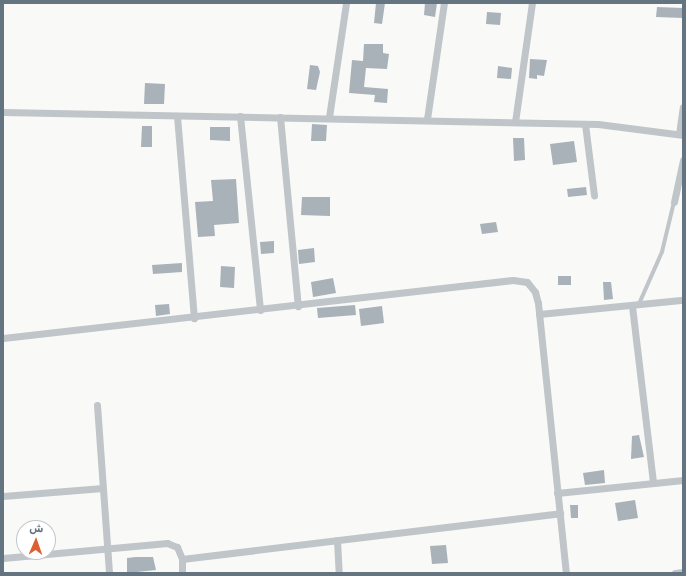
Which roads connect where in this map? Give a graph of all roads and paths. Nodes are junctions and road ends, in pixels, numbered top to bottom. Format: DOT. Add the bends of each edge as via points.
graph roads {
  1 [pos="346,3"];
  2 [pos="444,3"];
  3 [pos="532,3"];
  4 [pos="683,107"];
  5 [pos="3,112"];
  6 [pos="177,116"];
  7 [pos="240,116"];
  8 [pos="280,117"];
  9 [pos="329,117"];
  10 [pos="427,119"];
  11 [pos="515,122"];
  12 [pos="585,124"];
  13 [pos="681,134"];
  14 [pos="683,160"];
  15 [pos="594,195"];
  16 [pos="674,202"];
  17 [pos="683,300"];
  18 [pos="635,305"];
  19 [pos="298,306"];
  20 [pos="260,310"];
  21 [pos="539,314"];
  22 [pos="194,318"];
  23 [pos="3,338"];
  24 [pos="97,405"];
  25 [pos="683,480"];
  26 [pos="653,483"];
  27 [pos="103,488"];
  28 [pos="557,493"];
  29 [pos="3,496"];
  30 [pos="560,513"];
  31 [pos="337,540"];
  32 [pos="107,549"];
  33 [pos="3,558"];
  34 [pos="182,559"];
  35 [pos="683,572"];
  36 [pos="109,573"];
  37 [pos="182,573"];
  38 [pos="339,573"];
  39 [pos="566,573"];
  40 [pos="675,573"];
  1 -- 9 [label="street"];
  2 -- 10 [label="street"];
  3 -- 11 [label="street"];
  4 -- 13 [label="street"];
  5 -- 6 [label="street"];
  6 -- 7 [label="street"];
  6 -- 22 [label="street"];
  7 -- 8 [label="street"];
  7 -- 20 [label="street"];
  8 -- 9 [label="street"];
  8 -- 19 [label="street"];
  9 -- 10 [label="street"];
  10 -- 11 [label="street"];
  11 -- 12 [label="street"];
  12 -- 13 [label="street"];
  12 -- 15 [label="street"];
  14 -- 16 [label="street"];
  16 -- 18 [label="lane" via="662,252"];
  17 -- 18 [label="street"];
  18 -- 21 [label="street"];
  18 -- 26 [label="street"];
  19 -- 20 [label="street"];
  19 -- 21 [label="street" via="520,280 531,285 535,292"];
  20 -- 22 [label="street"];
  21 -- 28 [label="street"];
  22 -- 23 [label="street"];
  24 -- 27 [label="street"];
  25 -- 26 [label="street"];
  26 -- 28 [label="street"];
  27 -- 29 [label="street"];
  27 -- 32 [label="street"];
  28 -- 30 [label="street"];
  30 -- 31 [label="street"];
  30 -- 39 [label="street"];
  31 -- 34 [label="street"];
  31 -- 38 [label="street"];
  32 -- 33 [label="street"];
  32 -- 34 [label="street" via="167,543 177,547"];
  32 -- 36 [label="street"];
  34 -- 37 [label="street"];
  35 -- 40 [label="street"];
}
